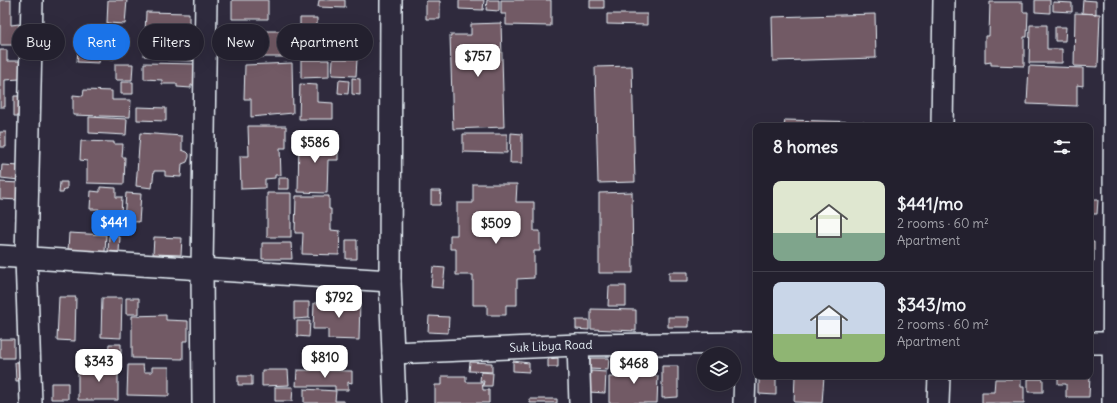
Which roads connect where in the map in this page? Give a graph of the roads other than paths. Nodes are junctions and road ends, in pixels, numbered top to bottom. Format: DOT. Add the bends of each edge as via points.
graph roads {
  1 [pos="32,0"];
  2 [pos="206,0"];
  3 [pos="391,0"];
  4 [pos="944,0"];
  5 [pos="1115,0"];
  6 [pos="942,123"];
  7 [pos="0,256"];
  8 [pos="26,258"];
  9 [pos="202,269"];
  10 [pos="390,282"];
  11 [pos="751,343"];
  12 [pos="1093,343"];
  13 [pos="1115,343"];
  14 [pos="578,345"];
  15 [pos="394,353"];
  16 [pos="939,379"];
  17 [pos="31,403"];
  18 [pos="202,403"];
  19 [pos="395,403"];
  20 [pos="580,403"];
  21 [pos="744,403"];
  22 [pos="938,403"];
  23 [pos="1113,403"];
  1 -- 8 [label="street"];
  2 -- 9 [label="street"];
  3 -- 10 [label="street"];
  4 -- 6 [label="street"];
  5 -- 13 [label="street"];
  7 -- 8 [label="street"];
  8 -- 9 [label="street"];
  8 -- 17 [label="street"];
  9 -- 10 [label="street"];
  9 -- 18 [label="street"];
  10 -- 15 [label="street"];
  11 -- 14 [label="street, Suk Libya Road"];
  11 -- 21 [label="street"];
  12 -- 13 [label="street"];
  13 -- 23 [label="street"];
  14 -- 15 [label="street, Suk Libya Road"];
  14 -- 20 [label="street"];
  15 -- 19 [label="street"];
  16 -- 22 [label="street"];
}
